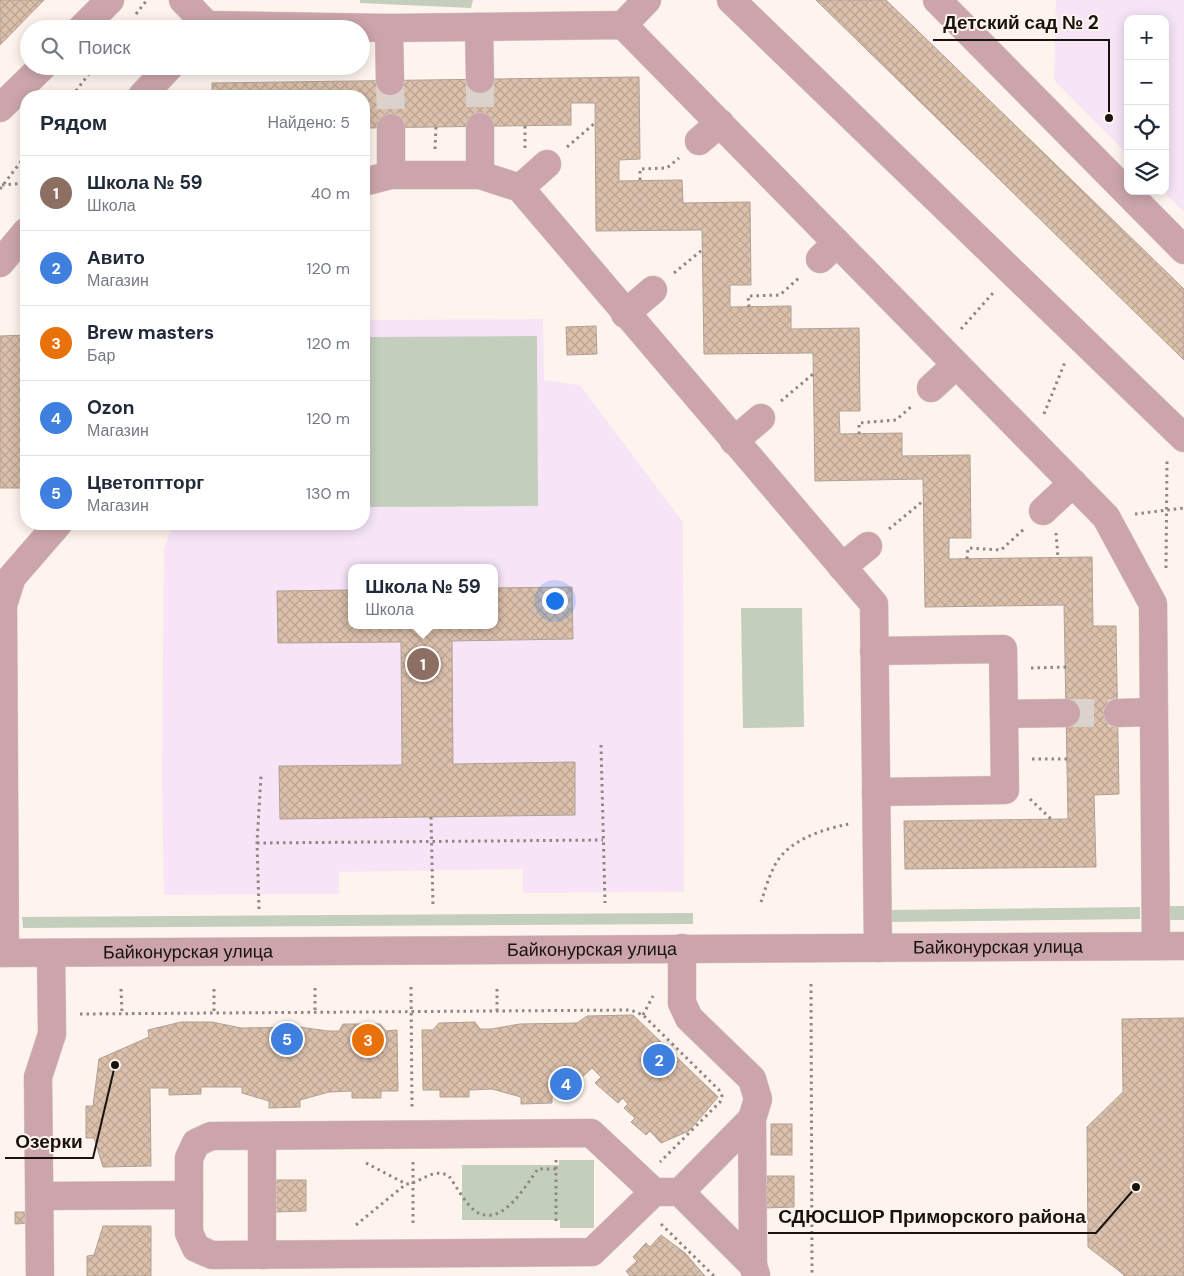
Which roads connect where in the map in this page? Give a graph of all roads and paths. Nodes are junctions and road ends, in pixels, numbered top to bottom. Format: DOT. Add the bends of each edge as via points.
graph roads {
  1 [pos="110,0"];
  2 [pos="184,0"];
  3 [pos="648,0"];
  4 [pos="731,0"];
  5 [pos="937,0"];
  6 [pos="90,20"];
  7 [pos="200,20"];
  8 [pos="623,25"];
  9 [pos="479,27"];
  10 [pos="370,28"];
  11 [pos="389,28"];
  12 [pos="34,75"];
  13 [pos="88,75"];
  14 [pos="162,75"];
  15 [pos="480,79"];
  16 [pos="390,81"];
  17 [pos="77,90"];
  18 [pos="148,90"];
  19 [pos="0,108"];
  20 [pos="595,123"];
  21 [pos="720,123"];
  22 [pos="480,127"];
  23 [pos="391,128"];
  24 [pos="699,141"];
  25 [pos="20,163"];
  26 [pos="547,164"];
  27 [pos="391,175"];
  28 [pos="480,175"];
  29 [pos="370,180"];
  30 [pos="640,180"];
  31 [pos="20,184"];
  32 [pos="1,187"];
  33 [pos="520,188"];
  34 [pos="702,250"];
  35 [pos="1184,250"];
  36 [pos="828,251"];
  37 [pos="1012,272"];
  38 [pos="654,290"];
  39 [pos="749,307"];
  40 [pos="625,314"];
  41 [pos="1076,333"];
  42 [pos="949,357"];
  43 [pos="813,374"];
  44 [pos="931,388"];
  45 [pos="761,418"];
  46 [pos="1176,430"];
  47 [pos="859,434"];
  48 [pos="734,441"];
  49 [pos="1033,443"];
  50 [pos="1073,483"];
  51 [pos="924,501"];
  52 [pos="1184,508"];
  53 [pos="1166,510"];
  54 [pos="1043,511"];
  55 [pos="1106,517"];
  56 [pos="52,530"];
  57 [pos="868,546"];
  58 [pos="967,559"];
  59 [pos="842,567"];
  60 [pos="6,572"];
  61 [pos="1153,604"];
  62 [pos="874,651"];
  63 [pos="2,656"];
  64 [pos="1066,667"];
  65 [pos="1003,669"];
  66 [pos="1118,712"];
  67 [pos="1153,712"];
  68 [pos="1066,713"];
  69 [pos="1004,714"];
  70 [pos="601,745"];
  71 [pos="1004,759"];
  72 [pos="1067,759"];
  73 [pos="261,776"];
  74 [pos="2,781"];
  75 [pos="876,792"];
  76 [pos="431,817"];
  77 [pos="877,822"];
  78 [pos="603,840"];
  79 [pos="432,841"];
  80 [pos="257,843"];
  81 [pos="761,902"];
  82 [pos="604,903"];
  83 [pos="433,906"];
  84 [pos="258,909"];
  85 [pos="1156,946"];
  86 [pos="1184,946"];
  87 [pos="682,948"];
  88 [pos="878,948"];
  89 [pos="3,953"];
  90 [pos="51,953"];
  91 [pos="811,984"];
  92 [pos="497,986"];
  93 [pos="411,987"];
  94 [pos="315,988"];
  95 [pos="121,989"];
  96 [pos="214,989"];
  97 [pos="652,1000"];
  98 [pos="497,1010"];
  99 [pos="412,1011"];
  100 [pos="315,1012"];
  101 [pos="122,1013"];
  102 [pos="214,1013"];
  103 [pos="52,1014"];
  104 [pos="642,1015"];
  105 [pos="752,1119"];
  106 [pos="555,1134"];
  107 [pos="413,1135"];
  108 [pos="262,1136"];
  109 [pos="362,1162"];
  110 [pos="556,1169"];
  111 [pos="406,1184"];
  112 [pos="413,1184"];
  113 [pos="654,1193"];
  114 [pos="189,1195"];
  115 [pos="40,1196"];
  116 [pos="556,1252"];
  117 [pos="414,1253"];
  118 [pos="321,1254"];
  119 [pos="262,1255"];
  120 [pos="755,1270"];
  121 [pos="40,1276"];
  122 [pos="714,1276"];
  123 [pos="812,1276"];
  1 -- 6 [label="street"];
  2 -- 7 [label="street"];
  3 -- 8 [label="street"];
  4 -- 37 [label="street"];
  5 -- 35 [label="street"];
  8 -- 9 [label="street"];
  8 -- 21 [label="street"];
  9 -- 11 [label="street"];
  9 -- 15 [label="street"];
  10 -- 11 [label="street"];
  11 -- 16 [label="street"];
  12 -- 19 [label="street"];
  13 -- 17 [label="path"];
  14 -- 18 [label="street"];
  20 -- 26 [label="path"];
  21 -- 24 [label="street"];
  21 -- 36 [label="street"];
  22 -- 28 [label="street"];
  23 -- 27 [label="street"];
  24 -- 30 [label="path" via="666,168 640,169"];
  25 -- 32 [label="path"];
  26 -- 33 [label="street"];
  27 -- 28 [label="street"];
  27 -- 29 [label="street"];
  28 -- 33 [label="street"];
  31 -- 32 [label="path"];
  33 -- 40 [label="street"];
  34 -- 38 [label="path"];
  36 -- 39 [label="path" via="780,296 748,296"];
  36 -- 42 [label="street"];
  37 -- 41 [label="street"];
  37 -- 42 [label="path"];
  38 -- 40 [label="street"];
  40 -- 48 [label="street"];
  41 -- 46 [label="street"];
  41 -- 49 [label="path"];
  42 -- 44 [label="street"];
  42 -- 49 [label="street"];
  43 -- 45 [label="path"];
  44 -- 47 [label="path" via="896,420 859,423"];
  45 -- 48 [label="street"];
  46 -- 53 [label="path"];
  48 -- 59 [label="street"];
  49 -- 50 [label="street"];
  50 -- 54 [label="street"];
  50 -- 55 [label="street"];
  51 -- 57 [label="path"];
  52 -- 53 [label="path"];
  53 -- 55 [label="path"];
  53 -- 61 [label="path" via="1166,590"];
  54 -- 58 [label="path" via="1001,550 968,548"];
  55 -- 61 [label="street"];
  56 -- 60 [label="street"];
  57 -- 59 [label="street"];
  59 -- 62 [label="street" via="874,604"];
  60 -- 63 [label="street"];
  61 -- 67 [label="street"];
  62 -- 65 [label="street" via="1003,649"];
  62 -- 75 [label="street"];
  63 -- 74 [label="street"];
  64 -- 65 [label="path"];
  65 -- 69 [label="street"];
  66 -- 67 [label="street"];
  67 -- 85 [label="street"];
  68 -- 69 [label="street"];
  69 -- 71 [label="street"];
  70 -- 78 [label="path"];
  71 -- 72 [label="path"];
  71 -- 75 [label="street" via="1005,790"];
  73 -- 80 [label="path"];
  74 -- 89 [label="street"];
  75 -- 77 [label="street"];
  76 -- 79 [label="path"];
  77 -- 81 [label="path" via="827,829 790,848 775,864"];
  77 -- 88 [label="street"];
  78 -- 79 [label="path"];
  78 -- 82 [label="path"];
  79 -- 80 [label="path"];
  79 -- 83 [label="path"];
  80 -- 84 [label="path"];
  85 -- 86 [label="street, Байконурская улица"];
  85 -- 88 [label="street, Байконурская улица"];
  87 -- 88 [label="street, Байконурская улица"];
  87 -- 90 [label="street, Байконурская улица"];
  87 -- 105 [label="street" via="682,1003 689,1018 752,1079 758,1100"];
  89 -- 90 [label="street, Байконурская улица"];
  90 -- 103 [label="street"];
  91 -- 123 [label="path"];
  92 -- 98 [label="path"];
  93 -- 99 [label="path"];
  94 -- 100 [label="path"];
  95 -- 101 [label="path"];
  96 -- 102 [label="path"];
  97 -- 104 [label="path"];
  98 -- 99 [label="path"];
  98 -- 104 [label="path" via="631,1010"];
  99 -- 100 [label="path"];
  99 -- 107 [label="path"];
  100 -- 102 [label="path"];
  101 -- 102 [label="path"];
  101 -- 103 [label="path"];
  103 -- 115 [label="street" via="52,1034 38,1077"];
  104 -- 113 [label="path" via="722,1096"];
  105 -- 113 [label="street"];
  105 -- 120 [label="street"];
  106 -- 107 [label="street"];
  106 -- 110 [label="path"];
  106 -- 113 [label="street" via="591,1133"];
  107 -- 108 [label="street"];
  107 -- 112 [label="path"];
  108 -- 114 [label="street" via="211,1136 196,1143 189,1158"];
  108 -- 119 [label="street"];
  109 -- 111 [label="path"];
  110 -- 112 [label="path" via="538,1169 510,1205 500,1213 487,1215 475,1210 443,1172 433,1173"];
  110 -- 116 [label="path"];
  111 -- 112 [label="path"];
  111 -- 118 [label="path"];
  112 -- 117 [label="path"];
  113 -- 116 [label="street" via="592,1252"];
  113 -- 120 [label="street"];
  113 -- 122 [label="path"];
  114 -- 115 [label="street"];
  114 -- 119 [label="street" via="189,1233 196,1248 212,1255"];
  115 -- 121 [label="street"];
  116 -- 117 [label="street"];
  117 -- 118 [label="street"];
  118 -- 119 [label="street"];
}
